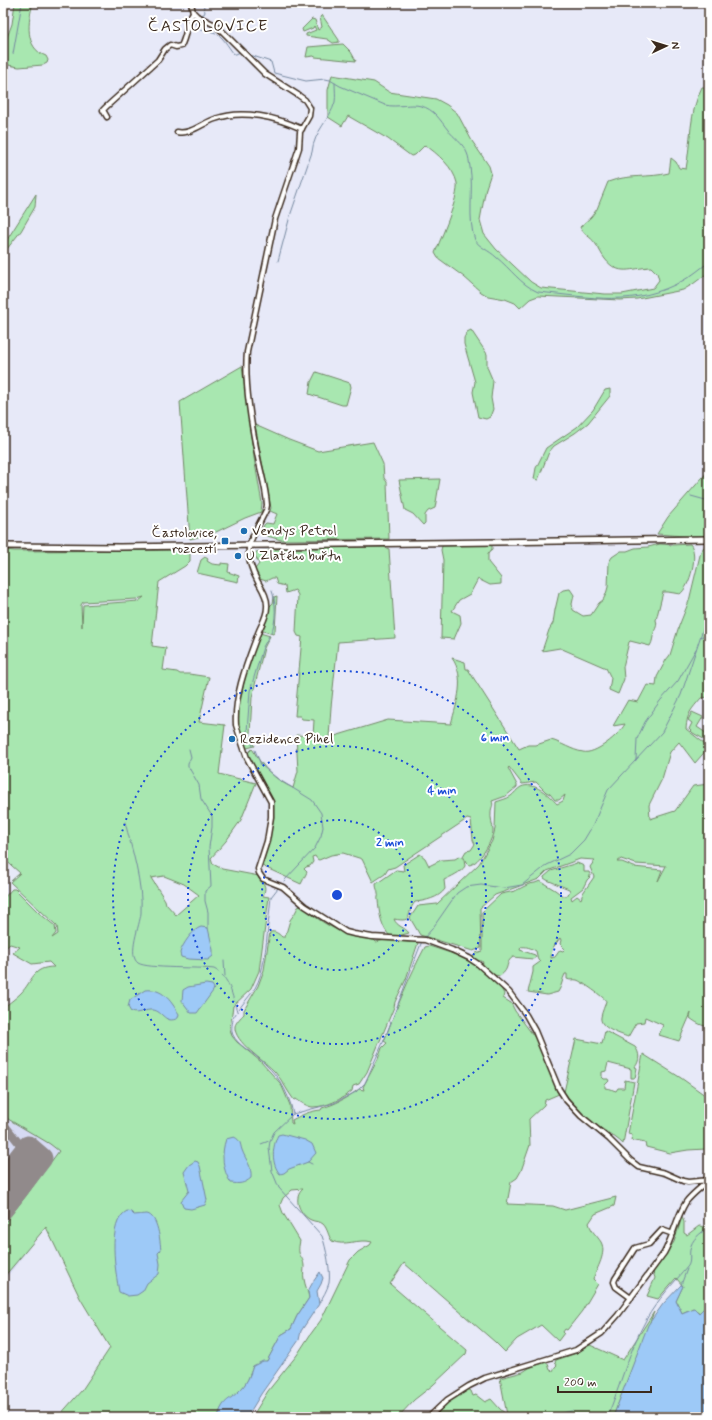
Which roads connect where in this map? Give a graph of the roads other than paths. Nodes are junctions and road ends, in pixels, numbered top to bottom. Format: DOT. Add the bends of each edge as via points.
graph roads {
  1 [pos="191,3"];
  2 [pos="193,12"];
  3 [pos="107,118"];
  4 [pos="302,129"];
  5 [pos="177,132"];
  6 [pos="709,539"];
  7 [pos="250,544"];
  8 [pos="3,546"];
  9 [pos="709,1180"];
  10 [pos="673,1234"];
  11 [pos="631,1298"];
  12 [pos="428,1417"];
  1 -- 2 [label="street"];
  2 -- 3 [label="street" via="181,46 170,45 158,60 106,107 103,110"];
  2 -- 4 [label="street" via="215,25 272,79 305,100 310,113"];
  4 -- 5 [label="street" via="287,122 251,114 225,116 190,131"];
  4 -- 7 [label="street" via="299,148 275,219 247,352 247,384 267,505"];
  6 -- 7 [label="main road"];
  7 -- 8 [label="main road"];
  7 -- 9 [label="street" via="252,570 268,605 246,667 237,701 236,725 247,758 271,802 267,841 258,864 260,876 283,887 306,906 346,932 372,937 426,940 464,955 478,964 509,992 526,1015 559,1089 581,1116 640,1167 688,1182"];
  9 -- 10 [label="street" via="687,1201"];
  10 -- 11 [label="street" via="664,1253"];
  10 -- 11 [label="street" via="662,1230 649,1244 636,1248 615,1279 616,1287"];
  11 -- 12 [label="street" via="608,1328 576,1350 485,1378 447,1400"];
}
